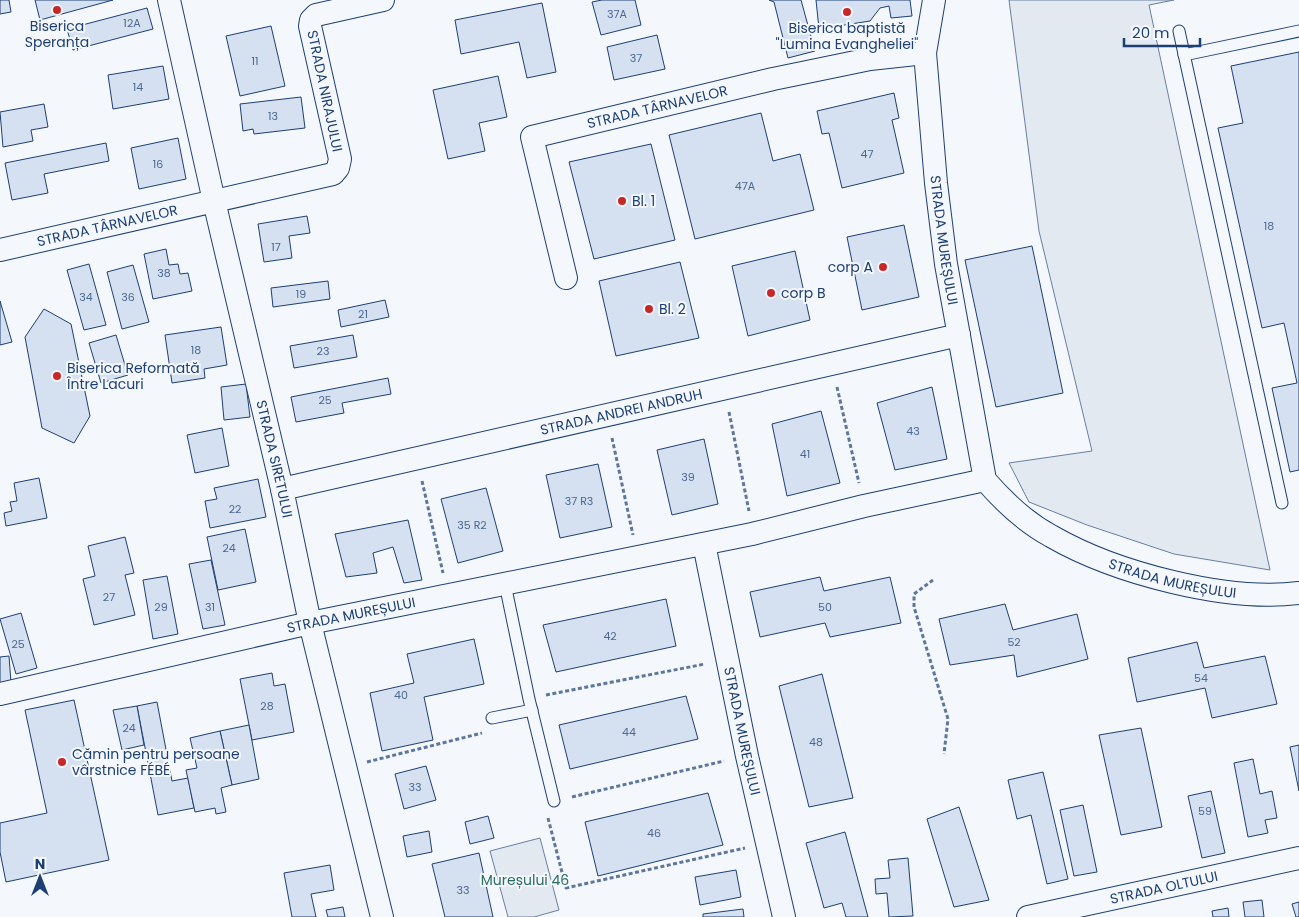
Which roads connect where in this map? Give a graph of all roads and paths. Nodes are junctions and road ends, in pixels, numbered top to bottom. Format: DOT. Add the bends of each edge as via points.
graph roads {
  1 [pos="169,0"];
  2 [pos="383,0"];
  3 [pos="934,0"];
  4 [pos="1179,31"];
  5 [pos="1299,31"];
  6 [pos="925,53"];
  7 [pos="1184,55"];
  8 [pos="214,201"];
  9 [pos="0,250"];
  10 [pos="566,278"];
  11 [pos="959,336"];
  12 [pos="840,400"];
  13 [pos="607,414"];
  14 [pos="733,429"];
  15 [pos="416,458"];
  16 [pos="856,472"];
  17 [pos="985,480"];
  18 [pos="282,489"];
  19 [pos="748,501"];
  20 [pos="1282,503"];
  21 [pos="704,544"];
  22 [pos="637,557"];
  23 [pos="933,580"];
  24 [pos="505,584"];
  25 [pos="1299,593"];
  26 [pos="448,595"];
  27 [pos="310,624"];
  28 [pos="699,665"];
  29 [pos="0,694"];
  30 [pos="529,699"];
  31 [pos="532,710"];
  32 [pos="492,718"];
  33 [pos="944,754"];
  34 [pos="747,756"];
  35 [pos="345,767"];
  36 [pos="554,801"];
  37 [pos="767,843"];
  38 [pos="1299,858"];
  39 [pos="382,917"];
  40 [pos="784,917"];
  41 [pos="1028,917"];
  1 -- 8 [label="street, STRADA SIRETULUI"];
  2 -- 8 [label="street, STRADA NIRAJULUI" via="316,14 311,20 340,159 333,174"];
  3 -- 6 [label="street, STRADA MUREȘULUI"];
  4 -- 7 [label="lane"];
  5 -- 7 [label="lane"];
  6 -- 10 [label="street, STRADA TÂRNAVELOR" via="870,59 773,79 532,137"];
  6 -- 11 [label="street, STRADA MUREȘULUI" via="936,183"];
  7 -- 20 [label="lane"];
  8 -- 9 [label="street, STRADA TÂRNAVELOR"];
  8 -- 18 [label="street, STRADA SIRETULUI"];
  11 -- 13 [label="street, STRADA ANDREI ANDRUH"];
  11 -- 17 [label="street, STRADA MUREȘULUI"];
  12 -- 16 [label="path"];
  13 -- 15 [label="street, STRADA ANDREI ANDRUH"];
  13 -- 22 [label="path"];
  14 -- 19 [label="path"];
  15 -- 18 [label="street, STRADA ANDREI ANDRUH"];
  15 -- 26 [label="path"];
  17 -- 21 [label="street, STRADA MUREȘULUI"];
  17 -- 25 [label="street, STRADA MUREȘULUI" via="1002,499 1050,536 1142,573 1206,590 1272,596"];
  18 -- 27 [label="street, STRADA SIRETULUI"];
  21 -- 22 [label="street, STRADA MUREȘULUI"];
  21 -- 34 [label="street, STRADA MUREȘULUI"];
  22 -- 24 [label="street, STRADA MUREȘULUI"];
  23 -- 33 [label="path" via="914,594 914,607 948,718"];
  24 -- 26 [label="street, STRADA MUREȘULUI"];
  24 -- 30 [label="lane"];
  26 -- 27 [label="street, STRADA MUREȘULUI"];
  27 -- 29 [label="street, STRADA MUREȘULUI"];
  27 -- 35 [label="street, STRADA SIRETULUI"];
  28 -- 30 [label="path"];
  30 -- 31 [label="lane"];
  31 -- 32 [label="lane"];
  31 -- 36 [label="lane"];
  32 -- 35 [label="path" via="493,730"];
  34 -- 36 [label="path"];
  34 -- 37 [label="street, STRADA MUREȘULUI"];
  35 -- 39 [label="street, STRADA SIRETULUI"];
  36 -- 37 [label="path" via="544,803 566,888"];
  37 -- 40 [label="street, STRADA MUREȘULUI"];
  38 -- 41 [label="street, STRADA OLTULUI"];
}
